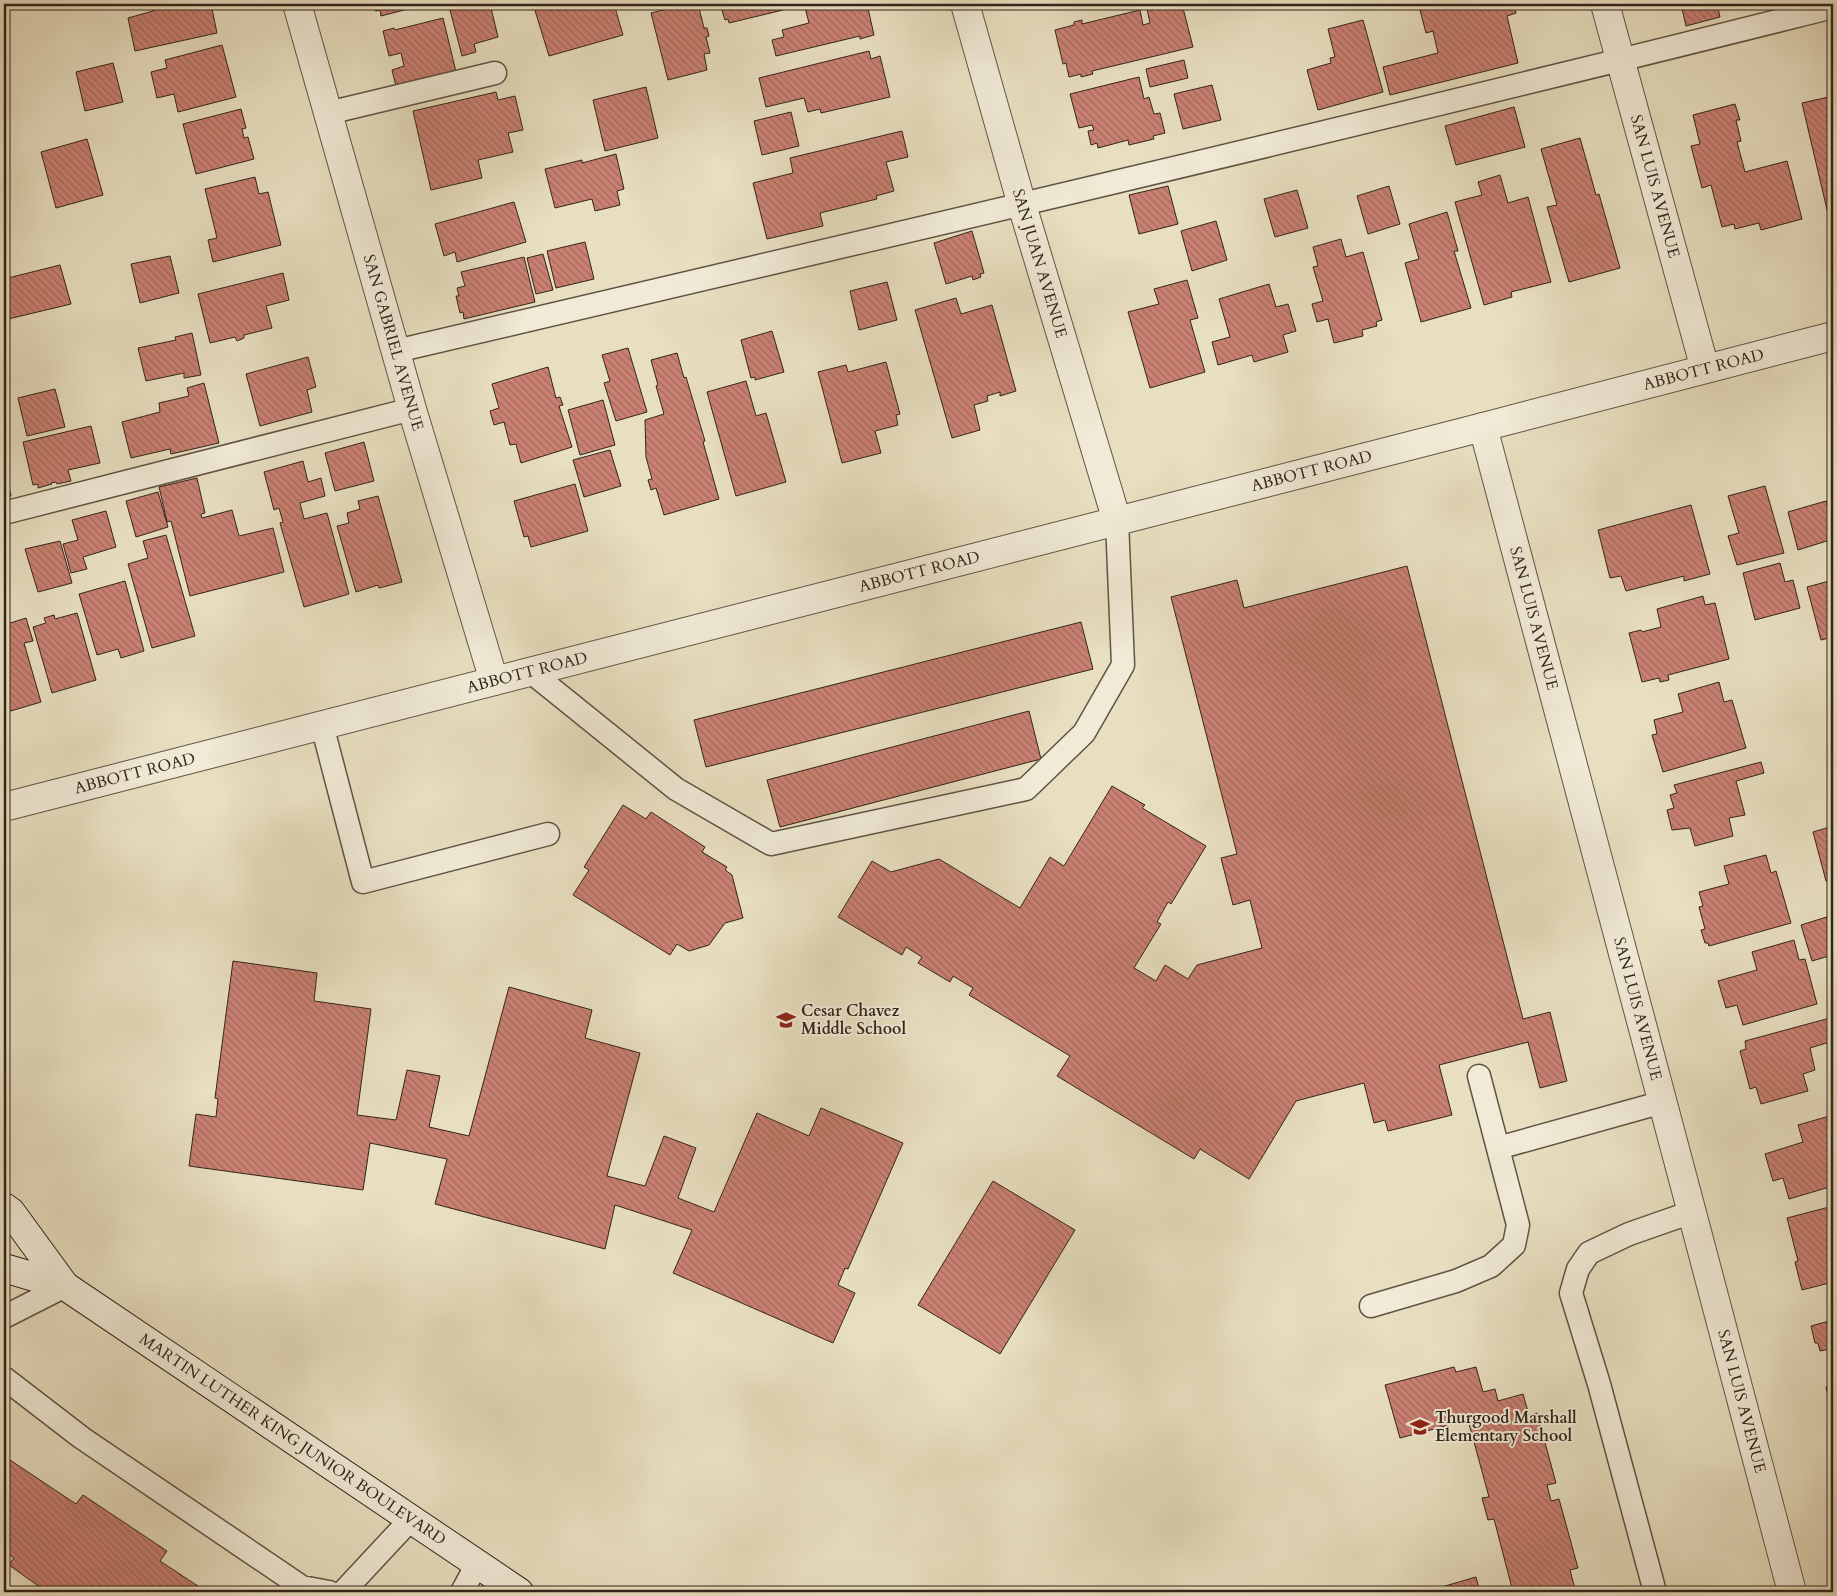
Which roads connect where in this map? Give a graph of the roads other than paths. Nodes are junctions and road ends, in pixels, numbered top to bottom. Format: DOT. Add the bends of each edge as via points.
graph roads {
  1 [pos="297,4"];
  2 [pos="965,4"];
  3 [pos="1605,4"];
  4 [pos="1833,7"];
  5 [pos="1622,60"];
  6 [pos="495,72"];
  7 [pos="328,113"];
  8 [pos="1022,205"];
  9 [pos="1833,336"];
  10 [pos="396,351"];
  11 [pos="1705,369"];
  12 [pos="412,409"];
  13 [pos="1483,427"];
  14 [pos="4,513"];
  15 [pos="1117,521"];
  16 [pos="531,672"];
  17 [pos="494,681"];
  18 [pos="322,725"];
  19 [pos="4,807"];
  20 [pos="548,834"];
  21 [pos="1480,1076"];
  22 [pos="1663,1102"];
  23 [pos="1498,1148"];
  24 [pos="4,1207"];
  25 [pos="1692,1212"];
  26 [pos="4,1268"];
  27 [pos="65,1286"];
  28 [pos="1371,1306"];
  29 [pos="4,1317"];
  30 [pos="4,1378"];
  31 [pos="411,1519"];
  32 [pos="477,1564"];
  33 [pos="329,1592"];
  34 [pos="344,1592"];
  35 [pos="462,1592"];
  36 [pos="520,1592"];
  37 [pos="1654,1592"];
  38 [pos="1792,1592"];
  1 -- 7 [label="street, SAN GABRIEL AVENUE"];
  2 -- 8 [label="street, SAN JUAN AVENUE"];
  3 -- 5 [label="street, SAN LUIS AVENUE"];
  4 -- 5 [label="lane"];
  5 -- 8 [label="lane"];
  5 -- 11 [label="street, SAN LUIS AVENUE"];
  6 -- 7 [label="lane"];
  7 -- 10 [label="street, SAN GABRIEL AVENUE"];
  8 -- 10 [label="lane"];
  8 -- 15 [label="street, SAN JUAN AVENUE"];
  9 -- 11 [label="street, ABBOTT ROAD"];
  10 -- 12 [label="street, SAN GABRIEL AVENUE"];
  11 -- 13 [label="street, ABBOTT ROAD"];
  12 -- 14 [label="lane"];
  12 -- 17 [label="street, SAN GABRIEL AVENUE"];
  13 -- 15 [label="street, ABBOTT ROAD"];
  13 -- 22 [label="street, SAN LUIS AVENUE"];
  15 -- 16 [label="street, ABBOTT ROAD"];
  15 -- 16 [label="lane" via="1123,666 1084,733 1026,790 772,844 676,789"];
  16 -- 17 [label="street, ABBOTT ROAD"];
  17 -- 18 [label="street, ABBOTT ROAD"];
  18 -- 19 [label="street, ABBOTT ROAD"];
  18 -- 20 [label="lane" via="363,882"];
  21 -- 23 [label="lane"];
  22 -- 23 [label="lane"];
  22 -- 25 [label="street, SAN LUIS AVENUE"];
  23 -- 28 [label="lane" via="1518,1226 1514,1245 1491,1266 1456,1281"];
  24 -- 27 [label="street, MARTIN LUTHER KING JUNIOR BOULEVARD"];
  25 -- 37 [label="lane" via="1629,1234 1589,1253 1578,1269 1571,1293 1599,1384"];
  25 -- 38 [label="street, SAN LUIS AVENUE"];
  26 -- 27 [label="street, MARTIN LUTHER KING JUNIOR BOULEVARD"];
  27 -- 29 [label="lane"];
  27 -- 31 [label="street, MARTIN LUTHER KING JUNIOR BOULEVARD"];
  30 -- 33 [label="lane" via="82,1438 302,1588"];
  31 -- 32 [label="street, MARTIN LUTHER KING JUNIOR BOULEVARD"];
  31 -- 34 [label="lane"];
  32 -- 35 [label="lane"];
  32 -- 36 [label="street, MARTIN LUTHER KING JUNIOR BOULEVARD"];
}
